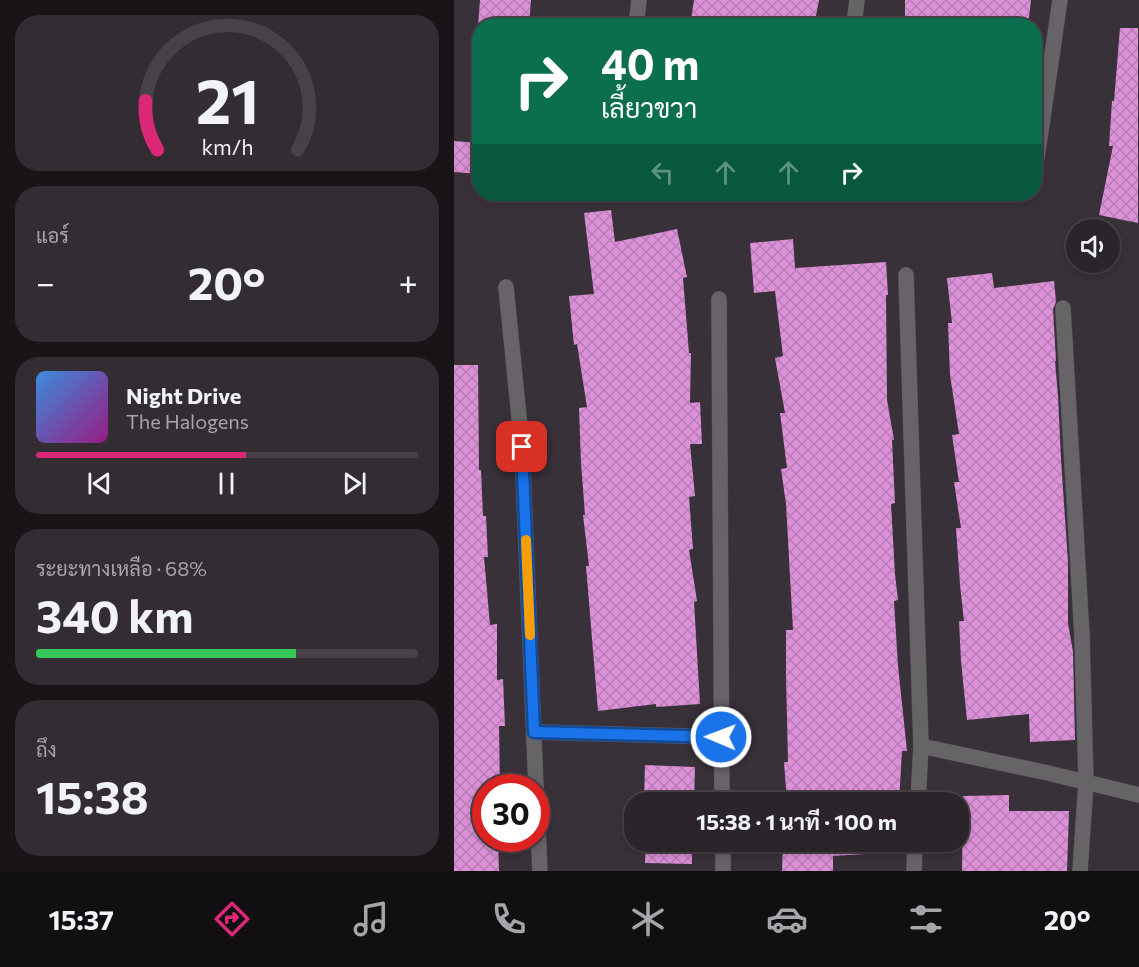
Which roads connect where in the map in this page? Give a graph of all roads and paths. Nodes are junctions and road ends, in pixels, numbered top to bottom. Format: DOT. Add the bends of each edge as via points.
graph roads {
  1 [pos="639,0"];
  2 [pos="857,0"];
  3 [pos="1060,0"];
  4 [pos="637,18"];
  5 [pos="855,18"];
  6 [pos="1042,124"];
  7 [pos="906,275"];
  8 [pos="506,287"];
  9 [pos="719,299"];
  10 [pos="1063,308"];
  11 [pos="534,732"];
  12 [pos="721,737"];
  13 [pos="921,746"];
  14 [pos="536,774"];
  15 [pos="1086,782"];
  16 [pos="722,792"];
  17 [pos="919,792"];
  18 [pos="1138,795"];
  19 [pos="539,852"];
  20 [pos="723,852"];
  21 [pos="915,852"];
  22 [pos="540,871"];
  23 [pos="723,871"];
  24 [pos="914,871"];
  25 [pos="1080,871"];
  1 -- 4 [label="street"];
  2 -- 5 [label="street"];
  3 -- 6 [label="street"];
  7 -- 13 [label="street"];
  8 -- 11 [label="street" via="522,447"];
  9 -- 12 [label="street"];
  10 -- 15 [label="street" via="1082,636"];
  11 -- 12 [label="street"];
  11 -- 14 [label="street"];
  12 -- 16 [label="street"];
  13 -- 15 [label="street"];
  13 -- 17 [label="street"];
  15 -- 18 [label="street"];
  15 -- 25 [label="street"];
  19 -- 22 [label="street"];
  20 -- 23 [label="street"];
  21 -- 24 [label="street"];
}
